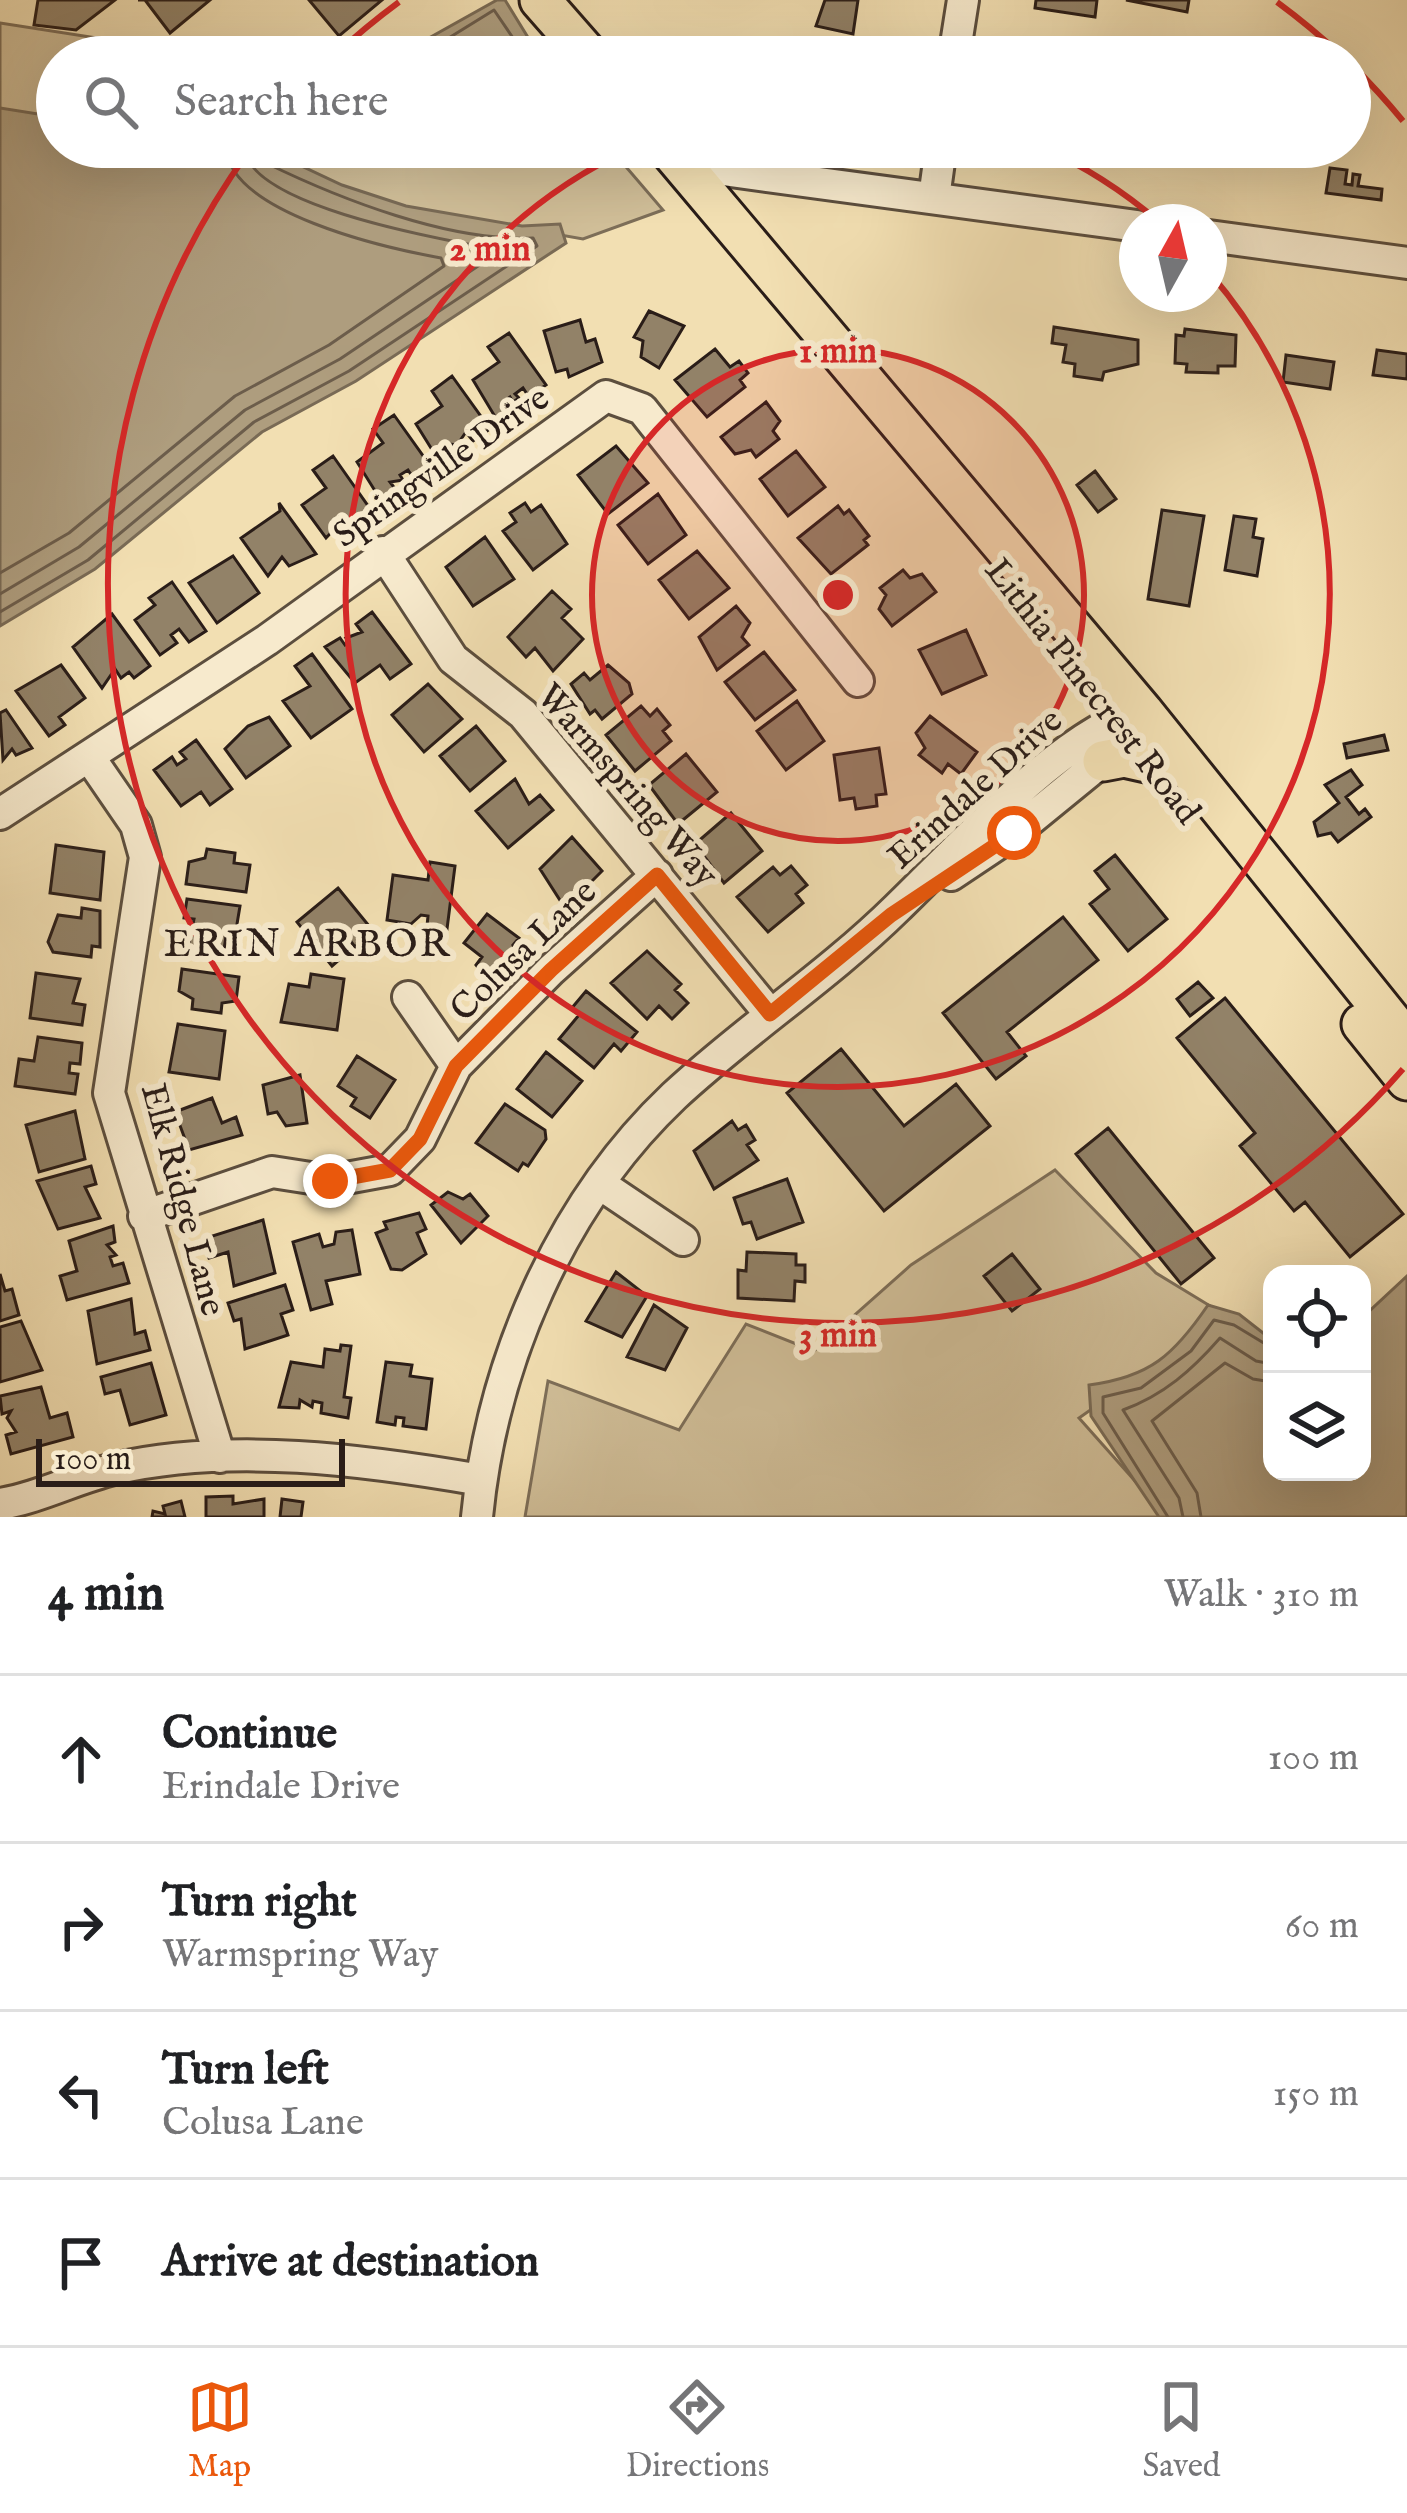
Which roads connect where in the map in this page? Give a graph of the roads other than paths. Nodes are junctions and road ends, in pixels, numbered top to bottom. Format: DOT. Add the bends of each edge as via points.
graph roads {
  1 [pos="540,0"];
  2 [pos="566,0"];
  3 [pos="963,0"];
  4 [pos="572,36"];
  5 [pos="589,36"];
  6 [pos="957,36"];
  7 [pos="684,168"];
  8 [pos="715,168"];
  9 [pos="938,168"];
  10 [pos="934,198"];
  11 [pos="1119,224"];
  12 [pos="1227,238"];
  13 [pos="1407,263"];
  14 [pos="383,552"];
  15 [pos="858,681"];
  16 [pos="1128,738"];
  17 [pos="90,758"];
  18 [pos="0,814"];
  19 [pos="657,875"];
  20 [pos="891,915"];
  21 [pos="408,997"];
  22 [pos="770,1014"];
  23 [pos="1407,1041"];
  24 [pos="456,1066"];
  25 [pos="1407,1080"];
  26 [pos="600,1184"];
  27 [pos="144,1216"];
  28 [pos="682,1240"];
  29 [pos="220,1457"];
  30 [pos="481,1480"];
  31 [pos="0,1504"];
  32 [pos="477,1517"];
  1 -- 4 [label="main road"];
  2 -- 5 [label="main road"];
  3 -- 6 [label="street"];
  7 -- 16 [label="main road, Lithia Pinecrest Road"];
  8 -- 10 [label="street"];
  9 -- 10 [label="street"];
  10 -- 11 [label="street"];
  12 -- 13 [label="street"];
  14 -- 15 [label="street, Springville Drive" via="605,395 642,409"];
  14 -- 17 [label="street, Springville Drive"];
  14 -- 19 [label="street, Warmspring Way" via="453,659 524,714"];
  16 -- 20 [label="street, Erindale Drive" via="1014,833"];
  16 -- 20 [label="street, Erindale Drive" via="995,812"];
  16 -- 23 [label="main road, Lithia Pinecrest Road"];
  16 -- 25 [label="main road, Lithia Pinecrest Road"];
  17 -- 18 [label="street, Springville Drive"];
  17 -- 27 [label="street, Elk Ridge Lane" via="136,825 145,857 109,1093"];
  19 -- 22 [label="street, Warmspring Way"];
  19 -- 24 [label="street, Colusa Lane"];
  20 -- 22 [label="street, Erindale Drive"];
  21 -- 24 [label="street"];
  22 -- 26 [label="street, Erindale Drive" via="673,1097"];
  24 -- 27 [label="street, Colusa Lane" via="420,1139 390,1170 330,1181 272,1172"];
  26 -- 28 [label="street"];
  26 -- 30 [label="street, Erindale Drive" via="551,1263 516,1345"];
  27 -- 29 [label="street, Elk Ridge Lane"];
  29 -- 30 [label="street"];
  29 -- 31 [label="street" via="115,1468"];
  30 -- 32 [label="street, Erindale Drive"];
}
